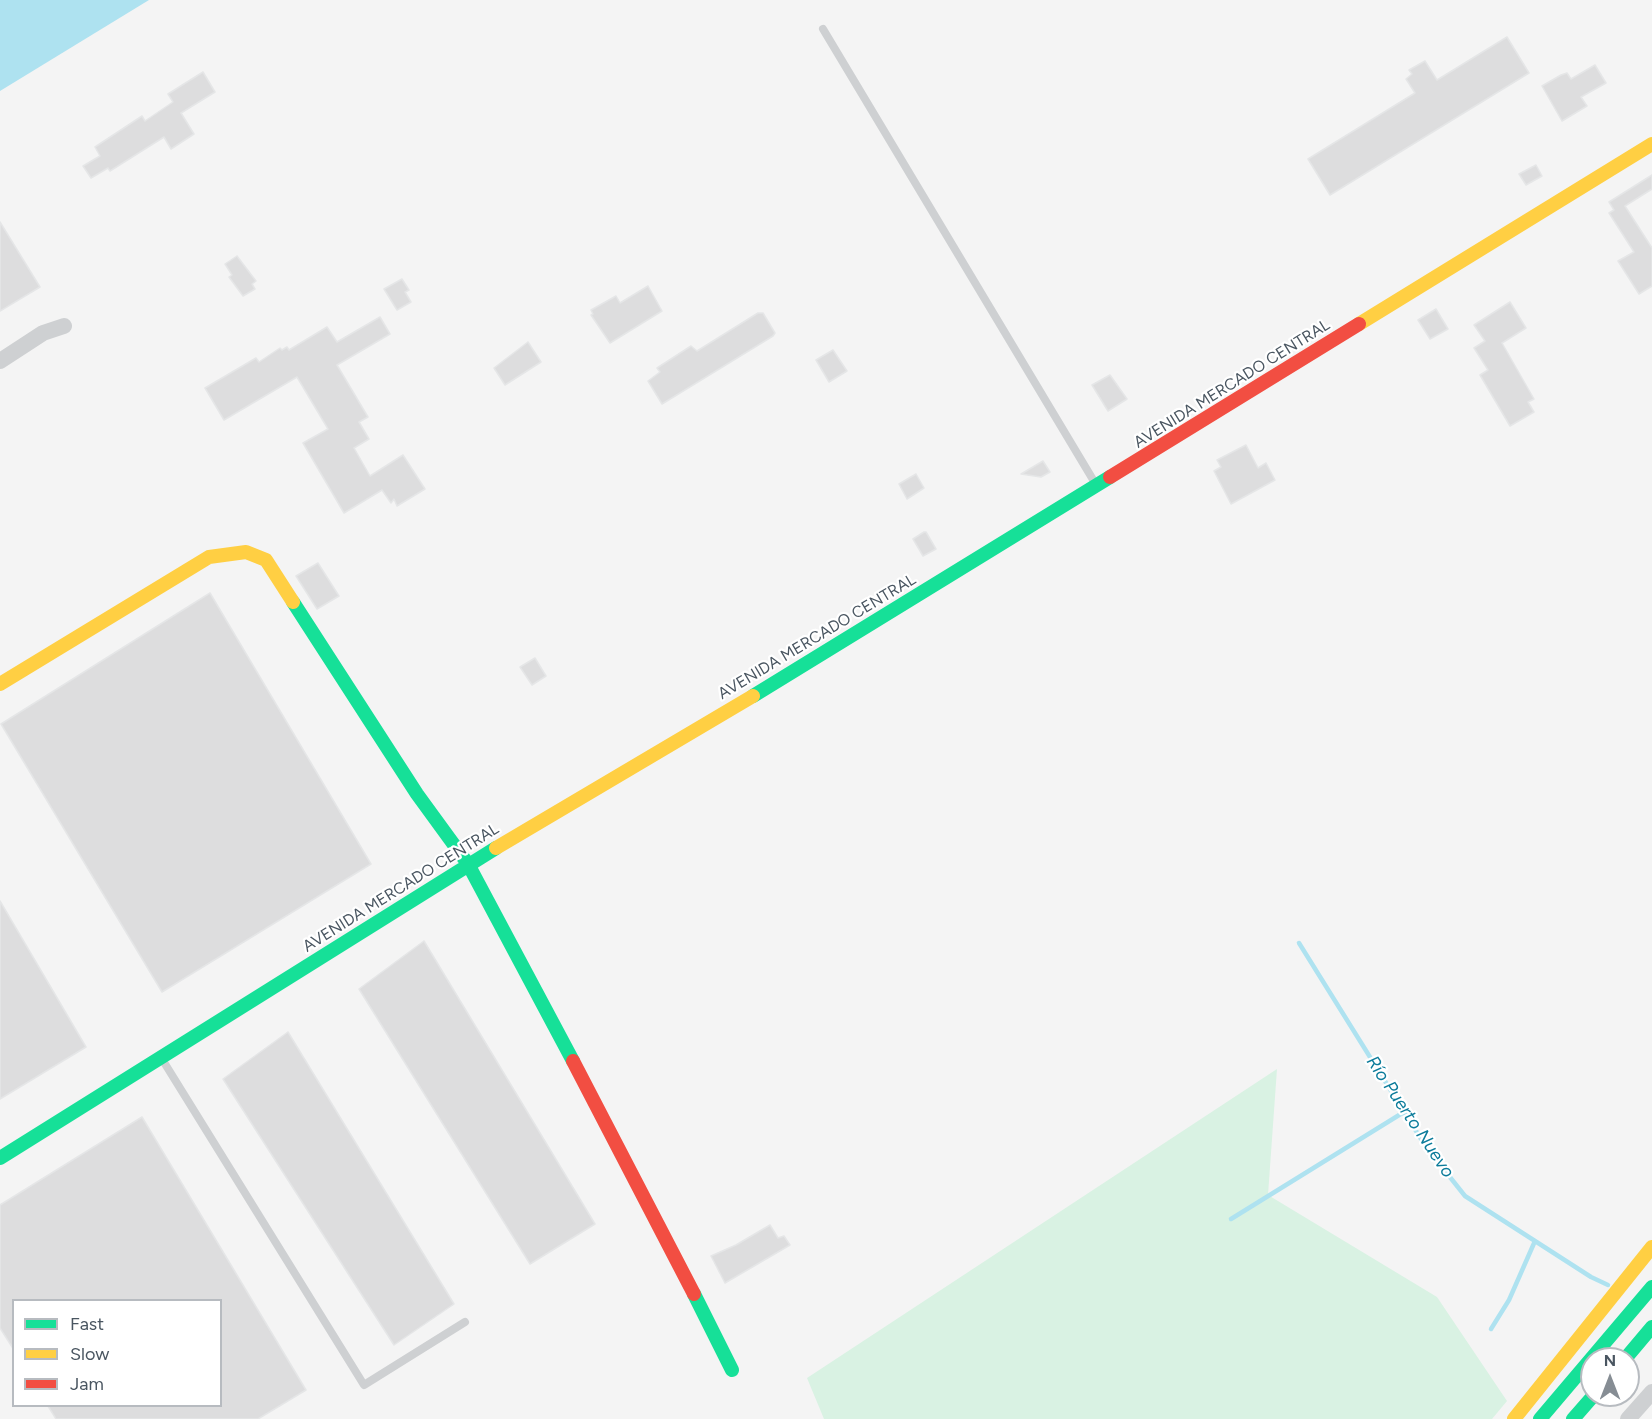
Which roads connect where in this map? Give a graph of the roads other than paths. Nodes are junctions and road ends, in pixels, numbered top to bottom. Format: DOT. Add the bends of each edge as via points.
graph roads {
  1 [pos="823,29"];
  2 [pos="1652,144"];
  3 [pos="64,326"];
  4 [pos="0,361"];
  5 [pos="1097,486"];
  6 [pos="0,684"];
  7 [pos="468,864"];
  8 [pos="162,1058"];
  9 [pos="0,1158"];
  10 [pos="1652,1247"];
  11 [pos="1652,1287"];
  12 [pos="465,1322"];
  13 [pos="1648,1332"];
  14 [pos="1635,1347"];
  15 [pos="732,1370"];
  16 [pos="1652,1392"];
  17 [pos="1584,1407"];
  18 [pos="1632,1417"];
  19 [pos="1514,1419"];
  20 [pos="1540,1419"];
  21 [pos="1574,1419"];
  1 -- 5 [label="lane"];
  2 -- 5 [label="main road, AVENIDA MERCADO CENTRAL"];
  3 -- 4 [label="street" via="42,333"];
  5 -- 7 [label="main road, AVENIDA MERCADO CENTRAL"];
  6 -- 7 [label="main road" via="209,557 246,552 266,560 417,794"];
  7 -- 8 [label="main road, AVENIDA MERCADO CENTRAL"];
  7 -- 15 [label="main road" via="646,1198"];
  8 -- 9 [label="main road, AVENIDA MERCADO CENTRAL"];
  8 -- 12 [label="lane" via="364,1385"];
  10 -- 19 [label="main road"];
  11 -- 20 [label="main road"];
  13 -- 14 [label="main road"];
  16 -- 18 [label="street"];
  17 -- 21 [label="main road"];
}
